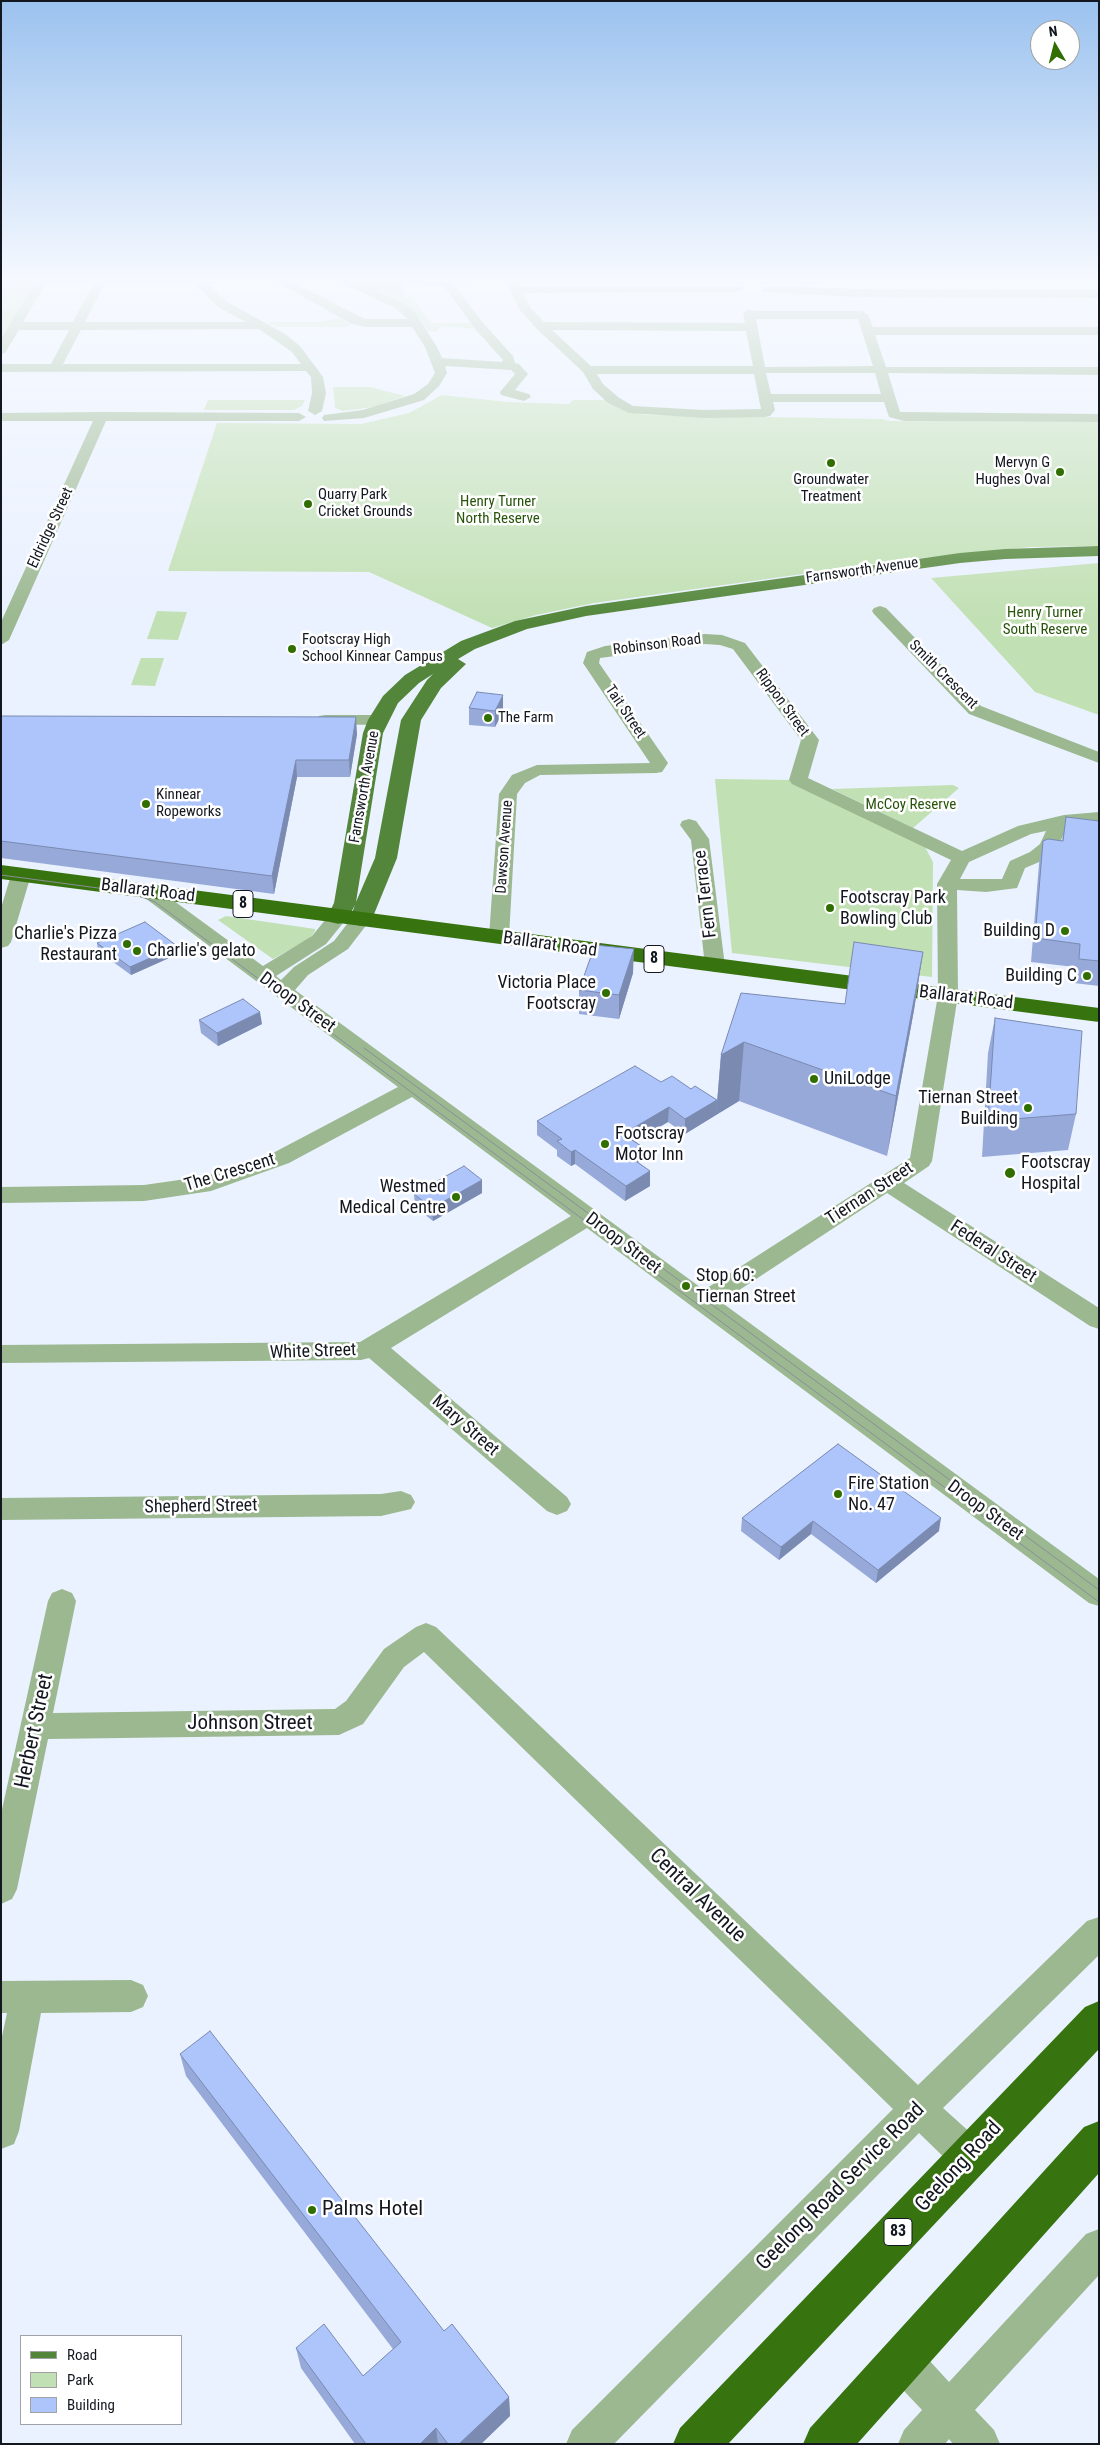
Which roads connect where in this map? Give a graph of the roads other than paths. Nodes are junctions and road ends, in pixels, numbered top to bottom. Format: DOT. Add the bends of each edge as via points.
graph roads {
  1 [pos="319,393"];
  2 [pos="424,393"];
  3 [pos="510,393"];
  4 [pos="606,393"];
  5 [pos="765,393"];
  6 [pos="888,393"];
  7 [pos="524,397"];
  8 [pos="766,398"];
  9 [pos="889,398"];
  10 [pos="315,411"];
  11 [pos="102,416"];
  12 [pos="1,417"];
  13 [pos="299,417"];
  14 [pos="329,418"];
  15 [pos="1099,418"];
  16 [pos="1099,551"];
  17 [pos="626,605"];
  18 [pos="880,611"];
  19 [pos="1,640"];
  20 [pos="722,640"];
  21 [pos="593,655"];
  22 [pos="312,720"];
  23 [pos="378,720"];
  24 [pos="411,720"];
  25 [pos="1099,758"];
  26 [pos="656,768"];
  27 [pos="364,784"];
  28 [pos="400,784"];
  29 [pos="1099,818"];
  30 [pos="358,820"];
  31 [pos="393,821"];
  32 [pos="1064,821"];
  33 [pos="689,825"];
  34 [pos="962,858"];
  35 [pos="11,874"];
  36 [pos="947,884"];
  37 [pos="148,891"];
  38 [pos="338,916"];
  39 [pos="361,920"];
  40 [pos="3,932"];
  41 [pos="499,937"];
  42 [pos="715,966"];
  43 [pos="261,976"];
  44 [pos="282,991"];
  45 [pos="948,995"];
  46 [pos="1099,1015"];
  47 [pos="412,1088"];
  48 [pos="888,1184"];
  49 [pos="1,1195"];
  50 [pos="587,1217"];
  51 [pos="703,1302"];
  52 [pos="1099,1320"];
  53 [pos="373,1347"];
  54 [pos="1,1354"];
  55 [pos="401,1502"];
  56 [pos="556,1504"];
  57 [pos="1,1509"];
  58 [pos="1099,1595"];
  59 [pos="62,1601"];
  60 [pos="426,1635"];
  61 [pos="36,1726"];
  62 [pos="1,1889"];
  63 [pos="1099,1932"];
  64 [pos="131,1996"];
  65 [pos="14,1997"];
  66 [pos="1099,2020"];
  67 [pos="918,2109"];
  68 [pos="1,2131"];
  69 [pos="1099,2142"];
  70 [pos="970,2157"];
  71 [pos="1099,2247"];
  72 [pos="903,2361"];
  73 [pos="948,2410"];
  74 [pos="586,2444"];
  75 [pos="696,2444"];
  76 [pos="826,2444"];
  77 [pos="918,2444"];
  78 [pos="980,2444"];
  1 -- 10 [label="street"];
  2 -- 14 [label="street" via="387,409"];
  3 -- 7 [label="street"];
  4 -- 8 [label="street" via="629,409 640,412 704,414 765,413 768,410"];
  5 -- 8 [label="street"];
  6 -- 9 [label="street"];
  8 -- 9 [label="street"];
  9 -- 15 [label="street" via="894,414 904,417"];
  10 -- 13 [label="street"];
  10 -- 14 [label="street" via="328,414"];
  11 -- 12 [label="street"];
  11 -- 13 [label="street"];
  11 -- 19 [label="street, Eldridge Street"];
  13 -- 14 [label="street" via="309,422"];
  16 -- 17 [label="main road, Farnsworth Avenue" via="960,558"];
  17 -- 23 [label="main road, Farnsworth Avenue" via="532,622 468,644 412,679 390,700"];
  17 -- 24 [label="main road, Farnsworth Avenue" via="545,624 484,647 442,676 424,696"];
  18 -- 25 [label="street, Smith Crescent" via="975,710"];
  20 -- 21 [label="street, Robinson Road" via="705,639"];
  20 -- 34 [label="street, Rippon Street" via="739,646 810,740 798,780"];
  21 -- 26 [label="street, Tait Street" via="591,663 660,763"];
  22 -- 23 [label="street"];
  23 -- 24 [label="main road"];
  23 -- 27 [label="main road, Farnsworth Avenue"];
  24 -- 28 [label="main road, Farnsworth Avenue"];
  26 -- 41 [label="street, Dawson Avenue" via="537,770 518,779 508,794"];
  27 -- 28 [label="main road"];
  27 -- 30 [label="main road, Farnsworth Avenue"];
  28 -- 31 [label="main road, Farnsworth Avenue"];
  29 -- 32 [label="street"];
  30 -- 31 [label="main road"];
  30 -- 38 [label="main road, Farnsworth Avenue" via="345,903"];
  31 -- 39 [label="main road, Farnsworth Avenue" via="384,864"];
  32 -- 34 [label="street" via="1025,830"];
  32 -- 36 [label="street" via="1052,836 1049,846 1017,865 1010,884"];
  33 -- 42 [label="street, Fern Terrace" via="700,839"];
  34 -- 36 [label="street"];
  35 -- 37 [label="highway, Ballarat Road / 8"];
  35 -- 40 [label="street"];
  36 -- 45 [label="street, Tiernan Street"];
  37 -- 38 [label="highway, Ballarat Road / 8"];
  37 -- 43 [label="street, Droop Street"];
  38 -- 39 [label="highway, Ballarat Road / 8"];
  38 -- 43 [label="street, Farnsworth Avenue" via="319,940"];
  39 -- 41 [label="highway, Ballarat Road / 8"];
  39 -- 44 [label="street, Farnsworth Avenue" via="341,945 301,971"];
  41 -- 42 [label="highway, Ballarat Road / 8"];
  42 -- 45 [label="highway, Ballarat Road / 8"];
  43 -- 44 [label="street, Droop Street"];
  44 -- 47 [label="street, Droop Street"];
  45 -- 46 [label="highway, Ballarat Road / 8"];
  45 -- 48 [label="street, Tiernan Street" via="921,1162"];
  47 -- 49 [label="street, The Crescent" via="281,1158 211,1183 144,1193"];
  47 -- 50 [label="street, Droop Street"];
  48 -- 51 [label="street, Tiernan Street"];
  48 -- 52 [label="street, Federal Street"];
  50 -- 51 [label="street, Droop Street"];
  50 -- 53 [label="street, White Street"];
  51 -- 58 [label="street, Droop Street"];
  53 -- 54 [label="street, White Street" via="350,1353"];
  53 -- 56 [label="street, Mary Street"];
  55 -- 57 [label="street, Shepherd Street" via="381,1505"];
  59 -- 61 [label="street, Herbert Street"];
  60 -- 61 [label="street, Johnson Street" via="394,1658 357,1710 339,1722"];
  60 -- 67 [label="street, Central Avenue"];
  61 -- 62 [label="street, Herbert Street"];
  63 -- 67 [label="street, Geelong Road Service Road"];
  64 -- 65 [label="street"];
  65 -- 68 [label="street"];
  66 -- 70 [label="highway, Geelong Road / 83"];
  67 -- 70 [label="street, Central Avenue"];
  67 -- 74 [label="street, Geelong Road Service Road"];
  69 -- 72 [label="highway"];
  70 -- 75 [label="highway, Geelong Road / 83"];
  71 -- 73 [label="street"];
  72 -- 73 [label="street"];
  72 -- 76 [label="highway"];
  73 -- 77 [label="street"];
  73 -- 78 [label="street"];
}
